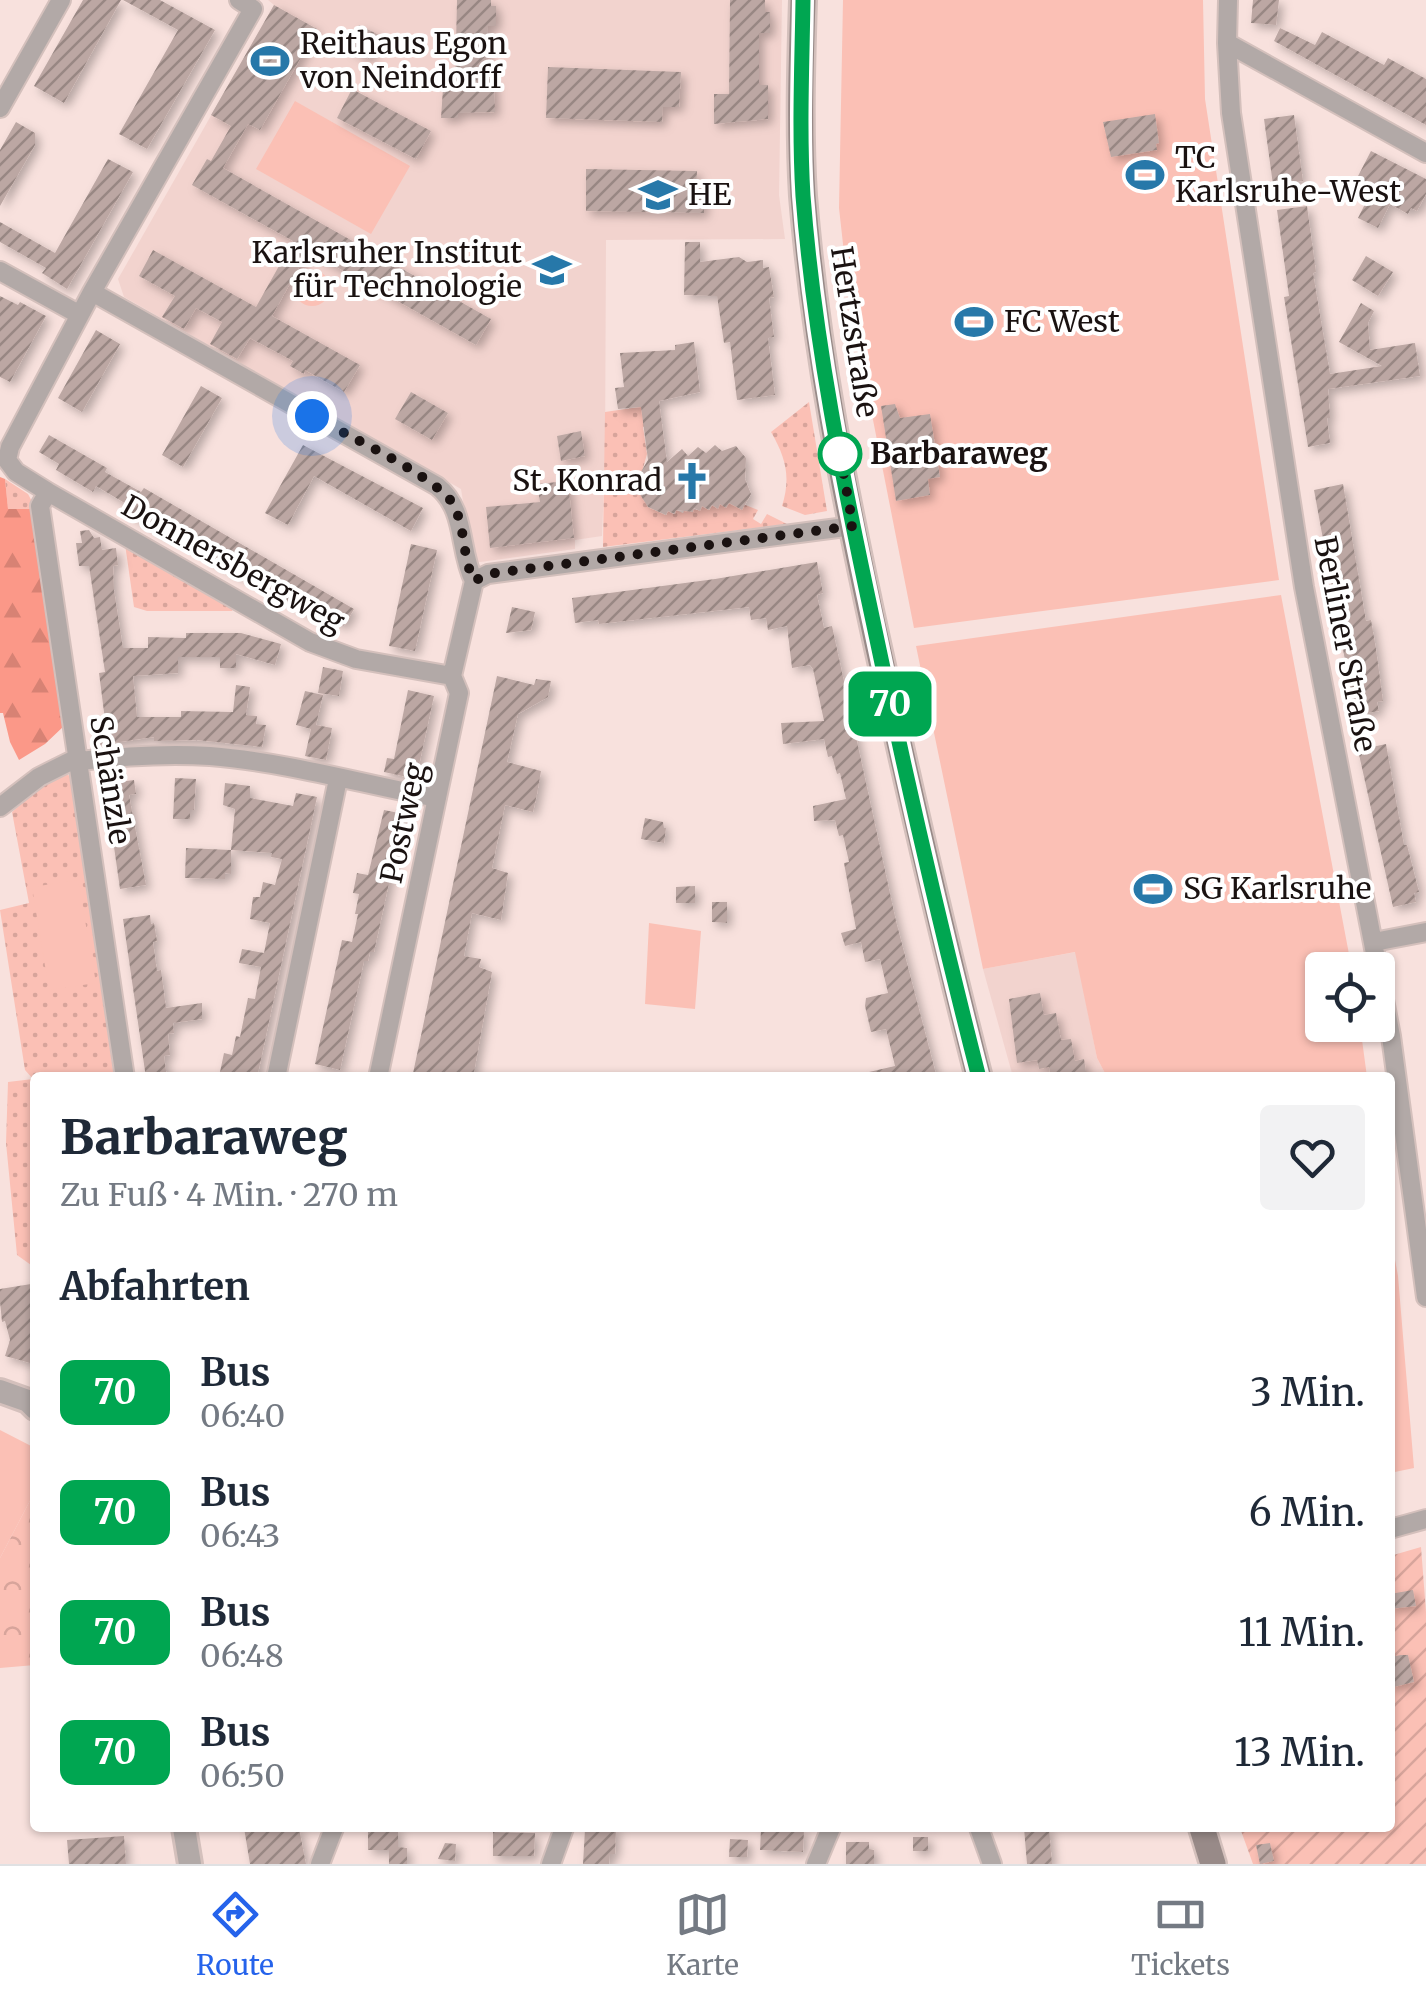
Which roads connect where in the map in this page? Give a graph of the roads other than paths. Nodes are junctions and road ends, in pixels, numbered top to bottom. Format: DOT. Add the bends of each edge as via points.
graph roads {
  1 [pos="62,0"];
  2 [pos="239,0"];
  3 [pos="803,0"];
  4 [pos="1228,0"];
  5 [pos="1227,43"];
  6 [pos="0,108"];
  7 [pos="1426,153"];
  8 [pos="0,271"];
  9 [pos="92,292"];
  10 [pos="80,316"];
  11 [pos="48,492"];
  12 [pos="853,526"];
  13 [pos="474,581"];
  14 [pos="452,676"];
  15 [pos="79,759"];
  16 [pos="338,779"];
  17 [pos="437,798"];
  18 [pos="0,807"];
  19 [pos="1426,932"];
  20 [pos="1374,942"];
  21 [pos="124,1072"];
  22 [pos="277,1072"];
  23 [pos="379,1072"];
  24 [pos="978,1072"];
  25 [pos="1426,1296"];
  26 [pos="0,1391"];
  27 [pos="30,1402"];
  28 [pos="1426,1519"];
  29 [pos="1395,1528"];
  30 [pos="185,1832"];
  31 [pos="332,1832"];
  32 [pos="563,1832"];
  33 [pos="830,1832"];
  34 [pos="980,1832"];
  35 [pos="1203,1832"];
  36 [pos="190,1864"];
  37 [pos="320,1864"];
  38 [pos="551,1864"];
  39 [pos="816,1864"];
  40 [pos="992,1864"];
  41 [pos="1212,1864"];
  1 -- 6 [label="street"];
  2 -- 9 [label="street" via="253,9"];
  3 -- 12 [label="main road, Hertzstraße" via="801,153 808,246"];
  4 -- 5 [label="street, Berliner Straße"];
  5 -- 7 [label="street"];
  5 -- 20 [label="street, Berliner Straße" via="1304,586"];
  8 -- 10 [label="street"];
  9 -- 10 [label="street"];
  9 -- 13 [label="street" via="448,494"];
  10 -- 11 [label="street, Donnersbergweg" via="6,460"];
  11 -- 14 [label="street, Donnersbergweg" via="310,642"];
  11 -- 15 [label="street, Schänzle" via="40,506"];
  12 -- 13 [label="street"];
  12 -- 24 [label="main road, Hertzstraße" via="918,832"];
  13 -- 14 [label="street, Postweg"];
  14 -- 17 [label="street, Postweg" via="459,693"];
  15 -- 16 [label="street" via="212,756"];
  15 -- 18 [label="street" via="40,776"];
  15 -- 21 [label="street, Schänzle"];
  16 -- 17 [label="street"];
  16 -- 22 [label="street"];
  17 -- 23 [label="street, Postweg"];
  19 -- 20 [label="street"];
  20 -- 25 [label="street, Berliner Straße"];
  26 -- 27 [label="street"];
  28 -- 29 [label="street"];
  30 -- 36 [label="street"];
  31 -- 37 [label="street"];
  32 -- 38 [label="street"];
  33 -- 39 [label="street"];
  34 -- 40 [label="street"];
  35 -- 41 [label="main road"];
}
